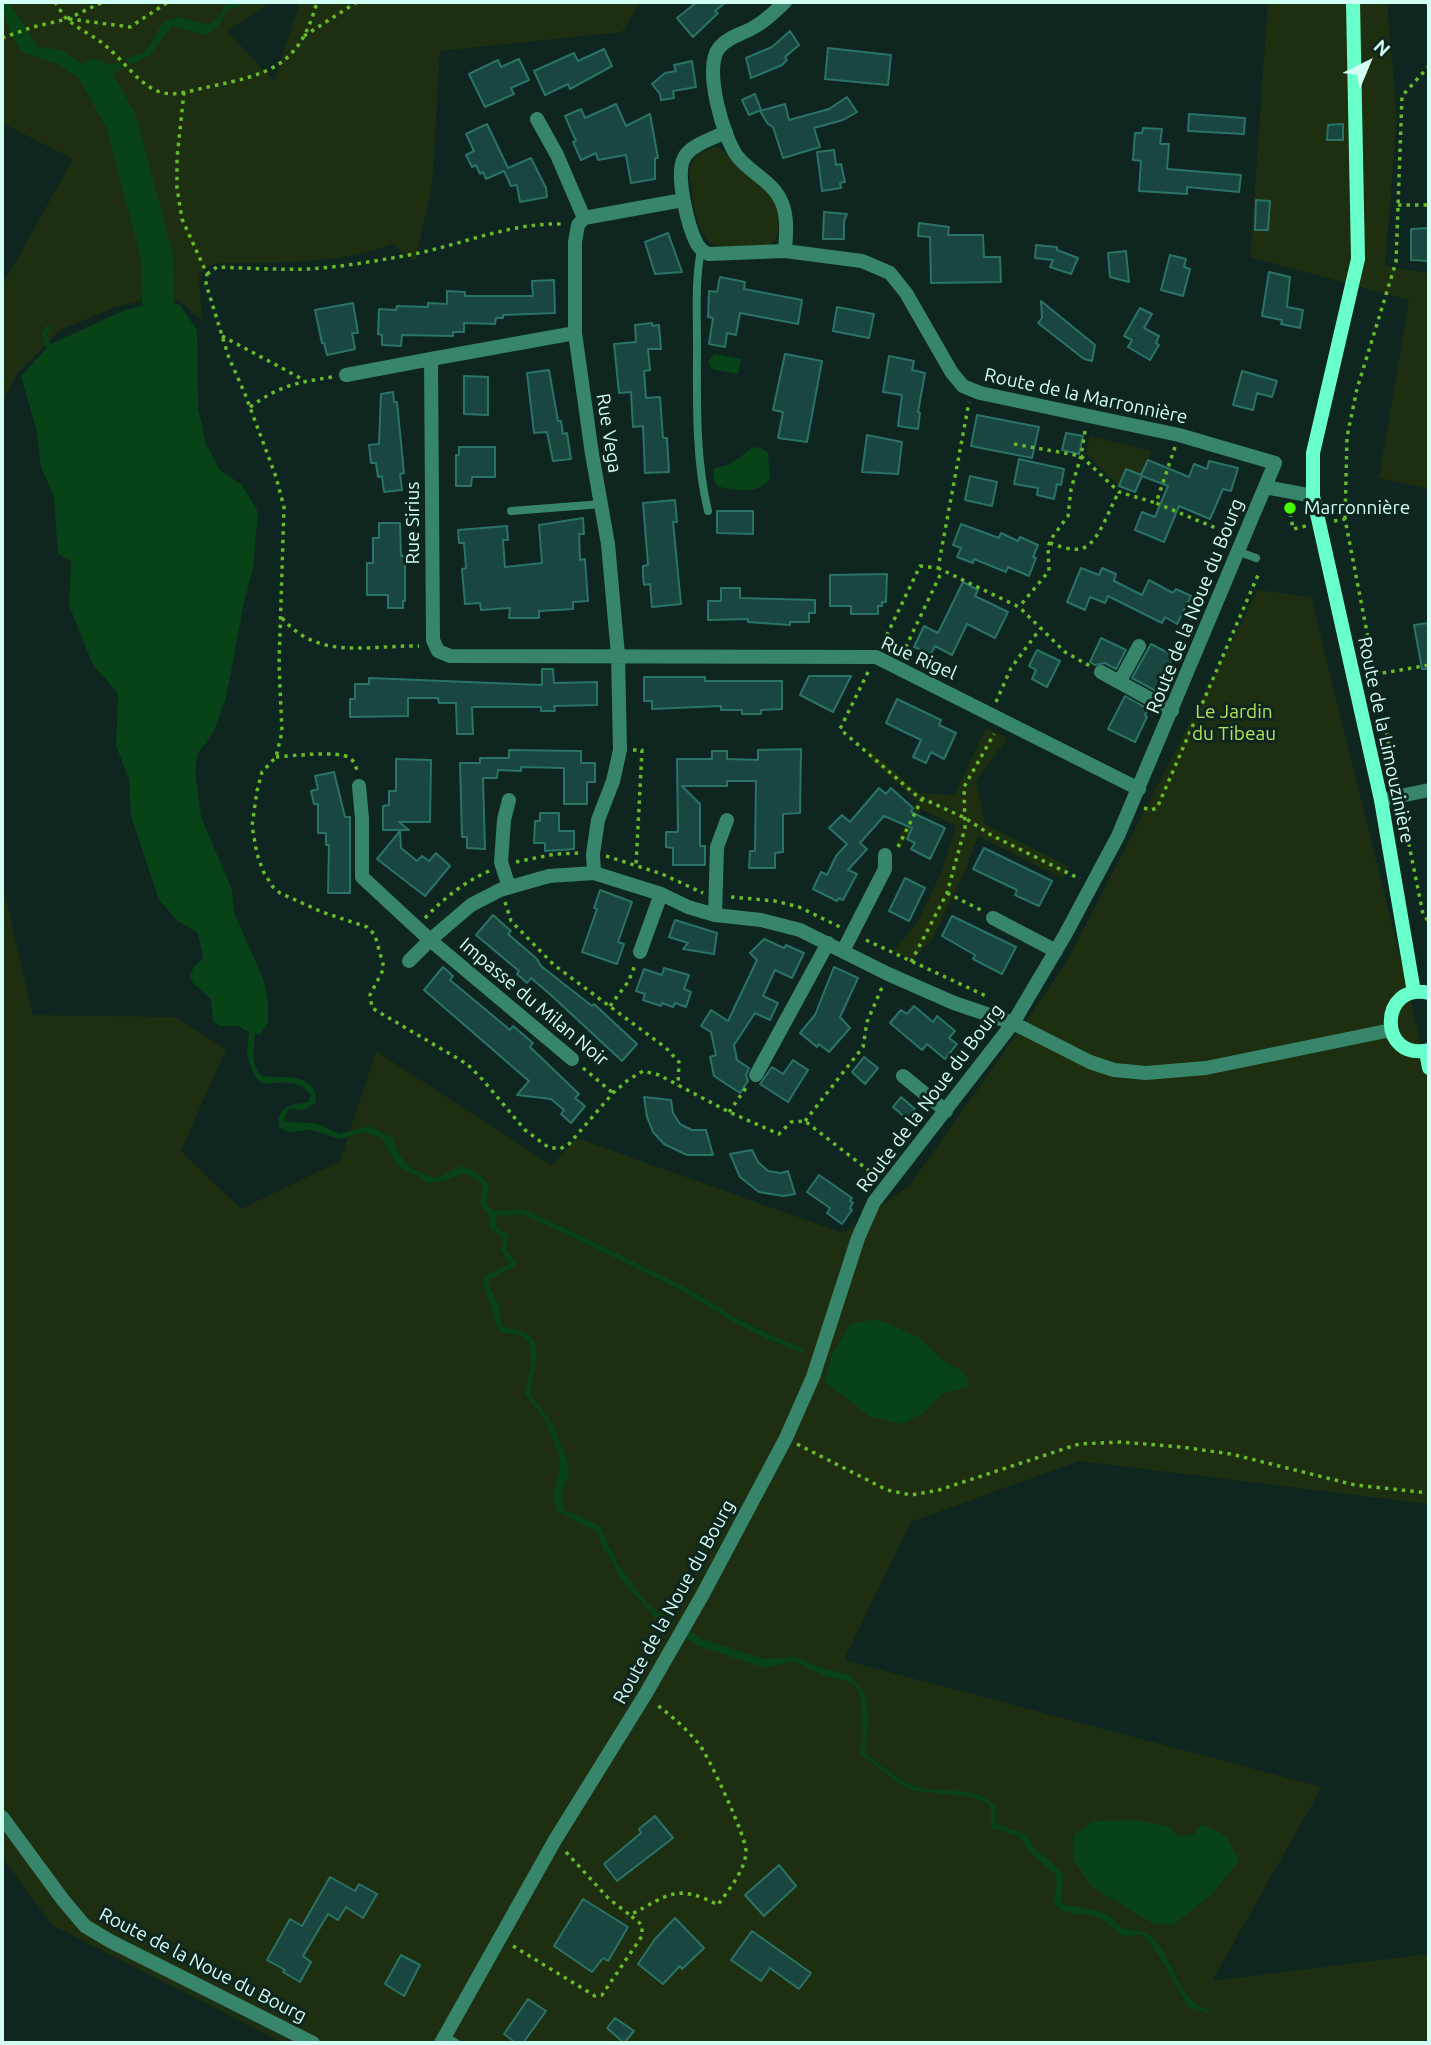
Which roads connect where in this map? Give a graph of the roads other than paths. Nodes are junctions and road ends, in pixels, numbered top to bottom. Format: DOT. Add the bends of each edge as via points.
graph roads {
  1 [pos="785,2"];
  2 [pos="1353,2"];
  3 [pos="537,119"];
  4 [pos="726,132"];
  5 [pos="683,200"];
  6 [pos="581,222"];
  7 [pos="701,250"];
  8 [pos="785,251"];
  9 [pos="575,333"];
  10 [pos="431,359"];
  11 [pos="346,375"];
  12 [pos="1275,463"];
  13 [pos="1265,487"];
  14 [pos="1313,496"];
  15 [pos="602,505"];
  16 [pos="511,511"];
  17 [pos="708,511"];
  18 [pos="1239,545"];
  19 [pos="1256,558"];
  20 [pos="1139,646"];
  21 [pos="618,655"];
  22 [pos="1101,672"];
  23 [pos="1120,681"];
  24 [pos="1172,711"];
  25 [pos="359,786"];
  26 [pos="1139,789"];
  27 [pos="1429,790"];
  28 [pos="509,800"];
  29 [pos="1381,800"];
  30 [pos="727,820"];
  31 [pos="885,855"];
  32 [pos="594,873"];
  33 [pos="505,888"];
  34 [pos="662,894"];
  35 [pos="715,915"];
  36 [pos="993,918"];
  37 [pos="430,940"];
  38 [pos="828,943"];
  39 [pos="843,951"];
  40 [pos="1056,951"];
  41 [pos="640,952"];
  42 [pos="409,961"];
  43 [pos="1414,992"];
  44 [pos="1429,993"];
  45 [pos="1013,1023"];
  46 [pos="1391,1030"];
  47 [pos="1428,1051"];
  48 [pos="572,1059"];
  49 [pos="1429,1068"];
  50 [pos="756,1075"];
  51 [pos="903,1076"];
  52 [pos="946,1111"];
  53 [pos="2,1817"];
  54 [pos="448,2041"];
  55 [pos="313,2043"];
  1 -- 4 [label="street" via="756,27 727,40 714,55 717,100"];
  2 -- 14 [label="street, Route de la Limouzinière" via="1358,259 1313,453"];
  3 -- 6 [label="street"];
  4 -- 5 [label="street" via="684,157"];
  4 -- 8 [label="street" via="737,156 781,201"];
  5 -- 6 [label="street"];
  5 -- 7 [label="street"];
  6 -- 9 [label="street, Rue Vega" via="575,242"];
  7 -- 8 [label="street, Route de la Marronnière" via="709,254"];
  7 -- 17 [label="lane" via="698,412"];
  8 -- 12 [label="street, Route de la Marronnière" via="862,261 890,273 952,373 972,390 1179,435"];
  9 -- 10 [label="street"];
  9 -- 15 [label="street, Rue Vega"];
  10 -- 11 [label="street"];
  10 -- 21 [label="street, Rue Sirius" via="435,646 450,656"];
  12 -- 13 [label="street, Route de la Noue du Bourg"];
  13 -- 14 [label="street"];
  13 -- 18 [label="street, Route de la Noue du Bourg"];
  14 -- 29 [label="street, Route de la Limouzinière"];
  15 -- 16 [label="lane"];
  15 -- 21 [label="street, Rue Vega"];
  18 -- 19 [label="lane"];
  18 -- 24 [label="street, Route de la Noue du Bourg"];
  20 -- 23 [label="street"];
  21 -- 26 [label="street, Rue Rigel" via="876,657"];
  21 -- 32 [label="street, Rue Vega" via="620,750 598,820"];
  22 -- 23 [label="street"];
  23 -- 24 [label="street"];
  24 -- 26 [label="street, Route de la Noue du Bourg"];
  25 -- 37 [label="street, Impasse du Milan Noir" via="362,877"];
  26 -- 40 [label="street, Route de la Noue du Bourg"];
  27 -- 29 [label="street"];
  28 -- 33 [label="street" via="501,862"];
  29 -- 43 [label="street, Route de la Limouzinière"];
  30 -- 35 [label="street" via="717,847"];
  31 -- 39 [label="street" via="885,869"];
  32 -- 33 [label="street" via="550,876"];
  32 -- 34 [label="street"];
  33 -- 37 [label="street" via="471,905"];
  34 -- 35 [label="street"];
  34 -- 41 [label="street"];
  35 -- 38 [label="street" via="761,920"];
  36 -- 40 [label="street"];
  37 -- 42 [label="street"];
  37 -- 48 [label="street, Impasse du Milan Noir"];
  38 -- 39 [label="street"];
  38 -- 50 [label="street"];
  39 -- 45 [label="street" via="954,1003"];
  40 -- 45 [label="street, Route de la Noue du Bourg"];
  43 -- 44 [label="street"];
  43 -- 46 [label="street" via="1394,1006"];
  45 -- 46 [label="street" via="1090,1062 1146,1073 1206,1068"];
  45 -- 52 [label="street, Route de la Noue du Bourg"];
  46 -- 47 [label="street" via="1404,1048"];
  47 -- 49 [label="street"];
  51 -- 52 [label="street"];
  52 -- 54 [label="street, Route de la Noue du Bourg" via="874,1202 813,1377 786,1438 703,1594 500,1938"];
  53 -- 55 [label="street, Route de la Noue du Bourg" via="85,1926"];
}
